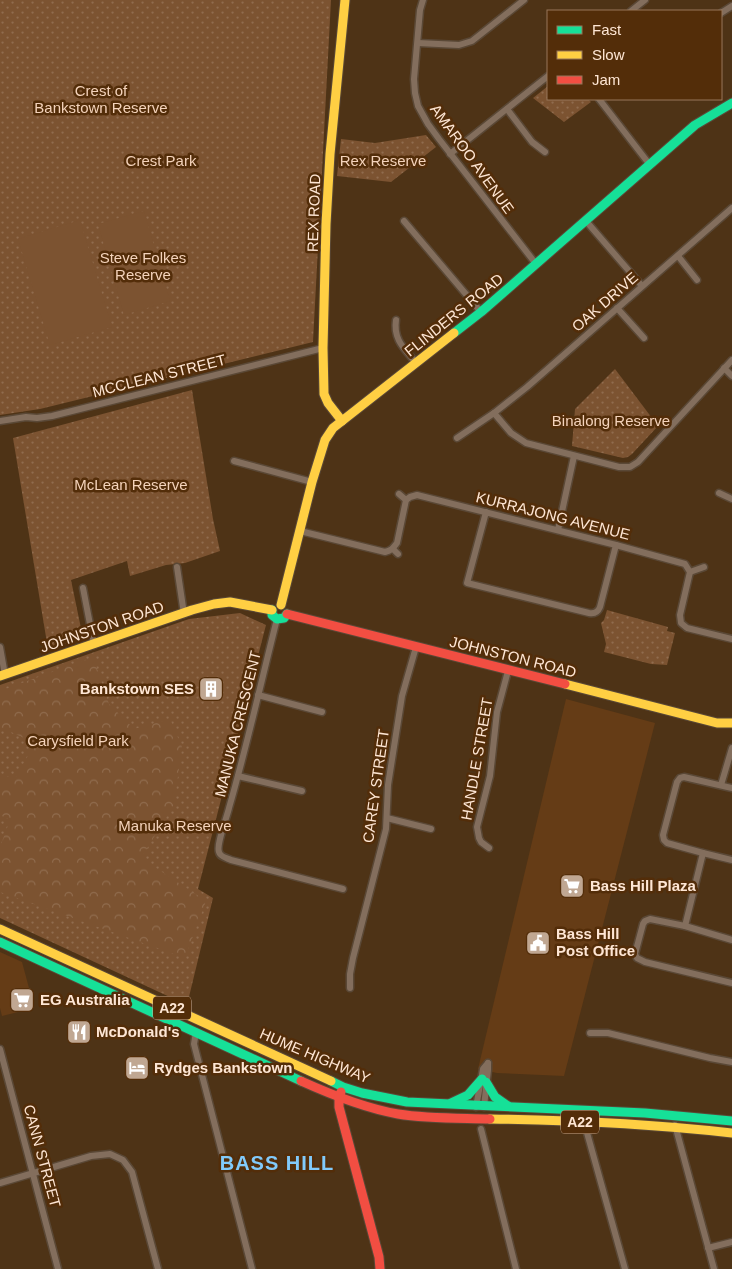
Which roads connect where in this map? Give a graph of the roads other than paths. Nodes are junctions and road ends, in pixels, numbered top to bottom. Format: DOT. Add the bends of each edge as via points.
graph roads {
  1 [pos="345,0"];
  2 [pos="423,0"];
  3 [pos="524,0"];
  4 [pos="645,0"];
  5 [pos="632,10"];
  6 [pos="418,43"];
  7 [pos="547,77"];
  8 [pos="600,100"];
  9 [pos="732,103"];
  10 [pos="507,109"];
  11 [pos="545,152"];
  12 [pos="450,154"];
  13 [pos="650,165"];
  14 [pos="732,208"];
  15 [pos="404,221"];
  16 [pos="586,221"];
  17 [pos="678,256"];
  18 [pos="536,264"];
  19 [pos="697,280"];
  20 [pos="642,286"];
  21 [pos="618,308"];
  22 [pos="481,312"];
  23 [pos="396,320"];
  24 [pos="644,338"];
  25 [pos="323,348"];
  26 [pos="732,360"];
  27 [pos="416,363"];
  28 [pos="724,368"];
  29 [pos="732,376"];
  30 [pos="494,413"];
  31 [pos="0,421"];
  32 [pos="342,421"];
  33 [pos="457,438"];
  34 [pos="574,456"];
  35 [pos="234,461"];
  36 [pos="312,482"];
  37 [pos="719,493"];
  38 [pos="399,494"];
  39 [pos="732,499"];
  40 [pos="406,500"];
  41 [pos="486,512"];
  42 [pos="558,530"];
  43 [pos="300,531"];
  44 [pos="616,545"];
  45 [pos="393,549"];
  46 [pos="398,554"];
  47 [pos="177,567"];
  48 [pos="704,567"];
  49 [pos="690,572"];
  50 [pos="83,588"];
  51 [pos="281,604"];
  52 [pos="272,610"];
  53 [pos="184,614"];
  54 [pos="287,614"];
  55 [pos="277,619"];
  56 [pos="732,639"];
  57 [pos="94,645"];
  58 [pos="0,647"];
  59 [pos="416,647"];
  60 [pos="508,671"];
  61 [pos="2,675"];
  62 [pos="258,695"];
  63 [pos="322,712"];
  64 [pos="732,723"];
  65 [pos="732,748"];
  66 [pos="238,776"];
  67 [pos="720,785"];
  68 [pos="732,788"];
  69 [pos="302,791"];
  70 [pos="387,818"];
  71 [pos="431,829"];
  72 [pos="489,848"];
  73 [pos="703,853"];
  74 [pos="732,860"];
  75 [pos="343,889"];
  76 [pos="685,926"];
  77 [pos="0,929"];
  78 [pos="732,940"];
  79 [pos="0,942"];
  80 [pos="732,983"];
  81 [pos="350,988"];
  82 [pos="196,1032"];
  83 [pos="590,1033"];
  84 [pos="0,1049"];
  85 [pos="732,1062"];
  86 [pos="484,1081"];
  87 [pos="343,1087"];
  88 [pos="339,1097"];
  89 [pos="447,1104"];
  90 [pos="480,1106"];
  91 [pos="510,1107"];
  92 [pos="675,1115"];
  93 [pos="480,1118"];
  94 [pos="732,1121"];
  95 [pos="584,1122"];
  96 [pos="675,1127"];
  97 [pos="481,1129"];
  98 [pos="732,1133"];
  99 [pos="34,1173"];
  100 [pos="0,1182"];
  101 [pos="732,1242"];
  102 [pos="708,1248"];
  103 [pos="58,1269"];
  104 [pos="158,1269"];
  105 [pos="252,1269"];
  106 [pos="380,1269"];
  107 [pos="516,1269"];
  108 [pos="625,1269"];
  109 [pos="714,1269"];
  1 -- 25 [label="main road, REX ROAD" via="330,154"];
  2 -- 6 [label="street, AMAROO AVENUE"];
  3 -- 6 [label="street" via="472,41 459,46"];
  4 -- 5 [label="street"];
  6 -- 12 [label="street, AMAROO AVENUE" via="414,93 428,124"];
  7 -- 10 [label="street"];
  8 -- 13 [label="street"];
  9 -- 13 [label="main road, FLINDERS ROAD" via="695,125"];
  10 -- 11 [label="street" via="532,142"];
  10 -- 12 [label="street"];
  12 -- 18 [label="street, AMAROO AVENUE"];
  13 -- 16 [label="main road, FLINDERS ROAD"];
  14 -- 17 [label="street, OAK DRIVE"];
  15 -- 22 [label="street"];
  16 -- 18 [label="main road, FLINDERS ROAD"];
  16 -- 20 [label="street"];
  17 -- 19 [label="street"];
  17 -- 20 [label="street, OAK DRIVE"];
  18 -- 22 [label="main road, FLINDERS ROAD"];
  20 -- 21 [label="street, OAK DRIVE"];
  21 -- 24 [label="street"];
  21 -- 30 [label="street, OAK DRIVE"];
  22 -- 27 [label="main road, FLINDERS ROAD"];
  23 -- 27 [label="street" via="396,335"];
  25 -- 31 [label="street, MCCLEAN STREET" via="52,416"];
  25 -- 32 [label="main road, REX ROAD" via="324,394"];
  26 -- 28 [label="street"];
  27 -- 32 [label="main road, FLINDERS ROAD"];
  28 -- 29 [label="street"];
  28 -- 34 [label="street" via="631,470"];
  30 -- 33 [label="street, OAK DRIVE"];
  30 -- 34 [label="street" via="520,440"];
  32 -- 36 [label="main road, FLINDERS ROAD" via="325,440"];
  34 -- 42 [label="street"];
  35 -- 36 [label="street"];
  36 -- 43 [label="main road, FLINDERS ROAD"];
  37 -- 39 [label="street"];
  38 -- 40 [label="street"];
  40 -- 41 [label="street, KURRAJONG AVENUE" via="417,495"];
  40 -- 45 [label="street"];
  41 -- 42 [label="street, KURRAJONG AVENUE"];
  41 -- 44 [label="street" via="467,583 589,614 600,607"];
  42 -- 44 [label="street, KURRAJONG AVENUE"];
  43 -- 45 [label="street" via="385,552"];
  43 -- 51 [label="main road, FLINDERS ROAD"];
  44 -- 49 [label="street, KURRAJONG AVENUE" via="685,564"];
  45 -- 46 [label="street"];
  47 -- 53 [label="street"];
  48 -- 49 [label="street"];
  49 -- 56 [label="street" via="680,615 682,625"];
  50 -- 57 [label="street"];
  51 -- 52 [label="main road"];
  51 -- 54 [label="main road" via="287,609"];
  52 -- 53 [label="main road, JOHNSTON ROAD" via="230,602"];
  52 -- 55 [label="main road"];
  53 -- 57 [label="main road, JOHNSTON ROAD"];
  54 -- 55 [label="main road"];
  54 -- 59 [label="main road, JOHNSTON ROAD"];
  55 -- 62 [label="street, MANUKA CRESCENT"];
  57 -- 61 [label="main road, JOHNSTON ROAD"];
  58 -- 61 [label="street"];
  59 -- 60 [label="main road, JOHNSTON ROAD"];
  59 -- 70 [label="street, CAREY STREET" via="402,696 388,785"];
  60 -- 64 [label="main road, JOHNSTON ROAD" via="717,723"];
  60 -- 72 [label="street, HANDLE STREET" via="498,712 490,776 477,827 481,842"];
  62 -- 63 [label="street"];
  62 -- 66 [label="street, MANUKA CRESCENT"];
  65 -- 67 [label="street"];
  66 -- 69 [label="street"];
  66 -- 75 [label="street, MANUKA CRESCENT" via="220,839 218,850 221,856"];
  67 -- 68 [label="street"];
  67 -- 73 [label="street" via="680,778 663,835 667,843"];
  70 -- 71 [label="street"];
  70 -- 81 [label="street, CAREY STREET" via="353,958"];
  73 -- 74 [label="street"];
  73 -- 76 [label="street"];
  76 -- 78 [label="street"];
  76 -- 80 [label="street" via="650,918 645,921 635,954 637,958"];
  77 -- 87 [label="main road, HUME HIGHWAY / A22"];
  79 -- 82 [label="main road, HUME HIGHWAY / A22"];
  82 -- 88 [label="main road, HUME HIGHWAY / A22"];
  82 -- 105 [label="street" via="197,1059"];
  83 -- 85 [label="street" via="608,1033"];
  84 -- 99 [label="street, CANN STREET"];
  86 -- 89 [label="main road" via="468,1095"];
  86 -- 90 [label="street"];
  86 -- 91 [label="main road" via="495,1097"];
  87 -- 88 [label="main road"];
  87 -- 89 [label="main road, HUME HIGHWAY / A22" via="407,1102"];
  88 -- 93 [label="main road, HUME HIGHWAY / A22" via="406,1114"];
  88 -- 106 [label="main road"];
  89 -- 90 [label="main road, HUME HIGHWAY / A22"];
  90 -- 91 [label="main road, HUME HIGHWAY / A22"];
  90 -- 93 [label="street"];
  91 -- 92 [label="main road, HUME HIGHWAY / A22"];
  92 -- 94 [label="main road, HUME HIGHWAY / A22"];
  92 -- 96 [label="street"];
  93 -- 95 [label="main road, HUME HIGHWAY / A22"];
  95 -- 96 [label="main road, HUME HIGHWAY / A22"];
  95 -- 108 [label="street"];
  96 -- 98 [label="main road, HUME HIGHWAY / A22"];
  96 -- 102 [label="street"];
  97 -- 107 [label="street"];
  99 -- 100 [label="street"];
  99 -- 103 [label="street, CANN STREET"];
  99 -- 104 [label="street" via="92,1156 110,1154 123,1160 132,1172"];
  101 -- 102 [label="street"];
  102 -- 109 [label="street"];
}
